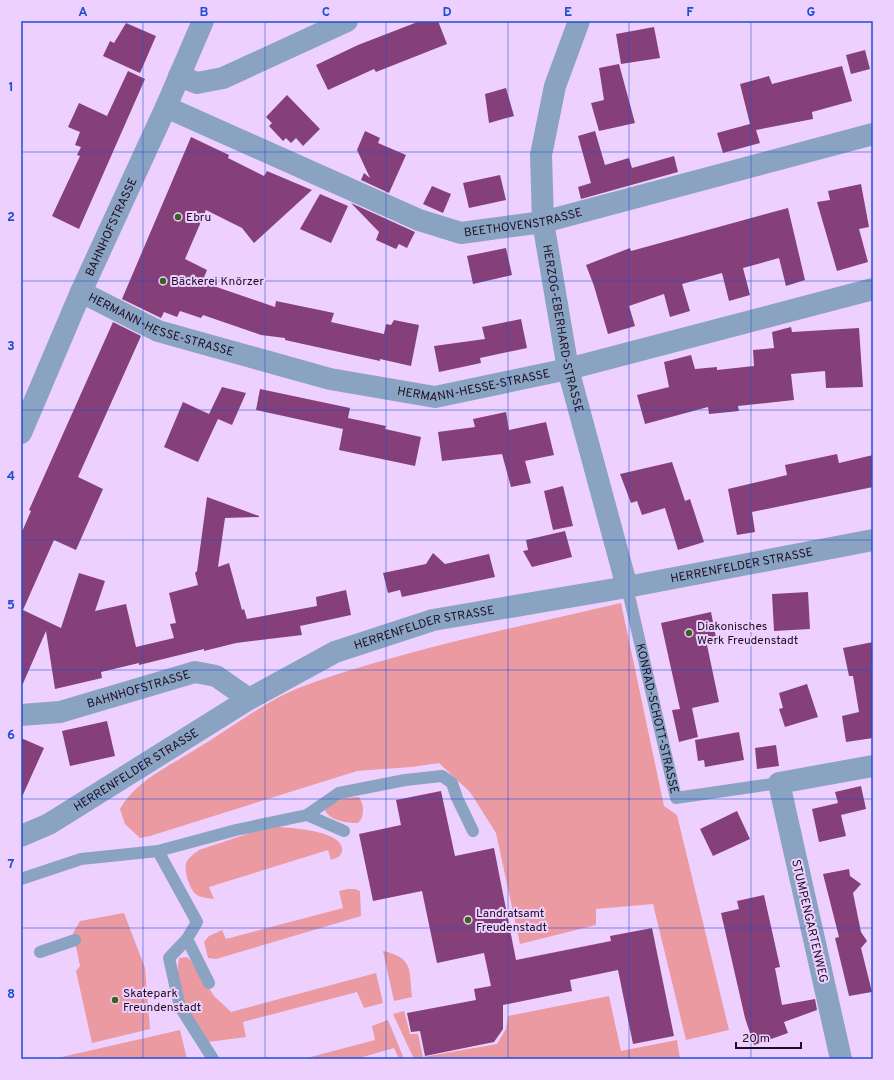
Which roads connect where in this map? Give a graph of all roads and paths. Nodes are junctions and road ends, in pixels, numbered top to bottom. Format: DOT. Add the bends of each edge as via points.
graph roads {
  1 [pos="203,21"];
  2 [pos="347,21"];
  3 [pos="579,21"];
  4 [pos="179,76"];
  5 [pos="166,107"];
  6 [pos="873,134"];
  7 [pos="543,222"];
  8 [pos="873,289"];
  9 [pos="81,292"];
  10 [pos="568,369"];
  11 [pos="21,432"];
  12 [pos="873,540"];
  13 [pos="627,586"];
  14 [pos="249,699"];
  15 [pos="21,715"];
  16 [pos="873,766"];
  17 [pos="779,783"];
  18 [pos="307,815"];
  19 [pos="344,831"];
  20 [pos="473,831"];
  21 [pos="21,836"];
  22 [pos="158,851"];
  23 [pos="21,879"];
  24 [pos="187,939"];
  25 [pos="74,940"];
  26 [pos="40,952"];
  27 [pos="209,983"];
  28 [pos="213,1059"];
  29 [pos="841,1059"];
  1 -- 4 [label="street, BAHNHOFSTRASSE"];
  2 -- 4 [label="street" via="223,78 197,83"];
  3 -- 7 [label="street, HERZOG-EBERHARD-STRASSE" via="555,86 541,155"];
  4 -- 5 [label="street, BAHNHOFSTRASSE"];
  5 -- 7 [label="street, BEETHOVENSTRASSE" via="418,220 461,233"];
  5 -- 9 [label="street, BAHNHOFSTRASSE"];
  6 -- 7 [label="street, BEETHOVENSTRASSE"];
  7 -- 10 [label="street, HERZOG-EBERHARD-STRASSE"];
  8 -- 10 [label="street, HERMANN-HESSE-STRASSE"];
  9 -- 10 [label="street, HERMANN-HESSE-STRASSE" via="158,331 330,379 435,397"];
  9 -- 11 [label="street, BAHNHOFSTRASSE"];
  10 -- 13 [label="street, HERZOG-EBERHARD-STRASSE"];
  12 -- 13 [label="street, HERRENFELDER STRASSE"];
  13 -- 14 [label="street, HERRENFELDER STRASSE" via="433,620 335,652"];
  13 -- 17 [label="lane, KONRAD-SCHOTT-STRASSE" via="676,798"];
  14 -- 15 [label="street, BAHNHOFSTRASSE" via="216,676 195,672 60,712"];
  14 -- 21 [label="street, HERRENFELDER STRASSE" via="49,824"];
  16 -- 17 [label="street, KONRAD-SCHOTT-STRASSE"];
  17 -- 29 [label="street, STUMPENGARTENWEG"];
  18 -- 19 [label="lane"];
  18 -- 20 [label="lane" via="339,793 405,780 442,776 452,783"];
  18 -- 22 [label="lane" via="236,830"];
  22 -- 23 [label="lane" via="81,859"];
  22 -- 24 [label="lane" via="197,922"];
  24 -- 27 [label="lane"];
  24 -- 28 [label="lane" via="168,958 180,1007"];
  25 -- 26 [label="lane"];
}
